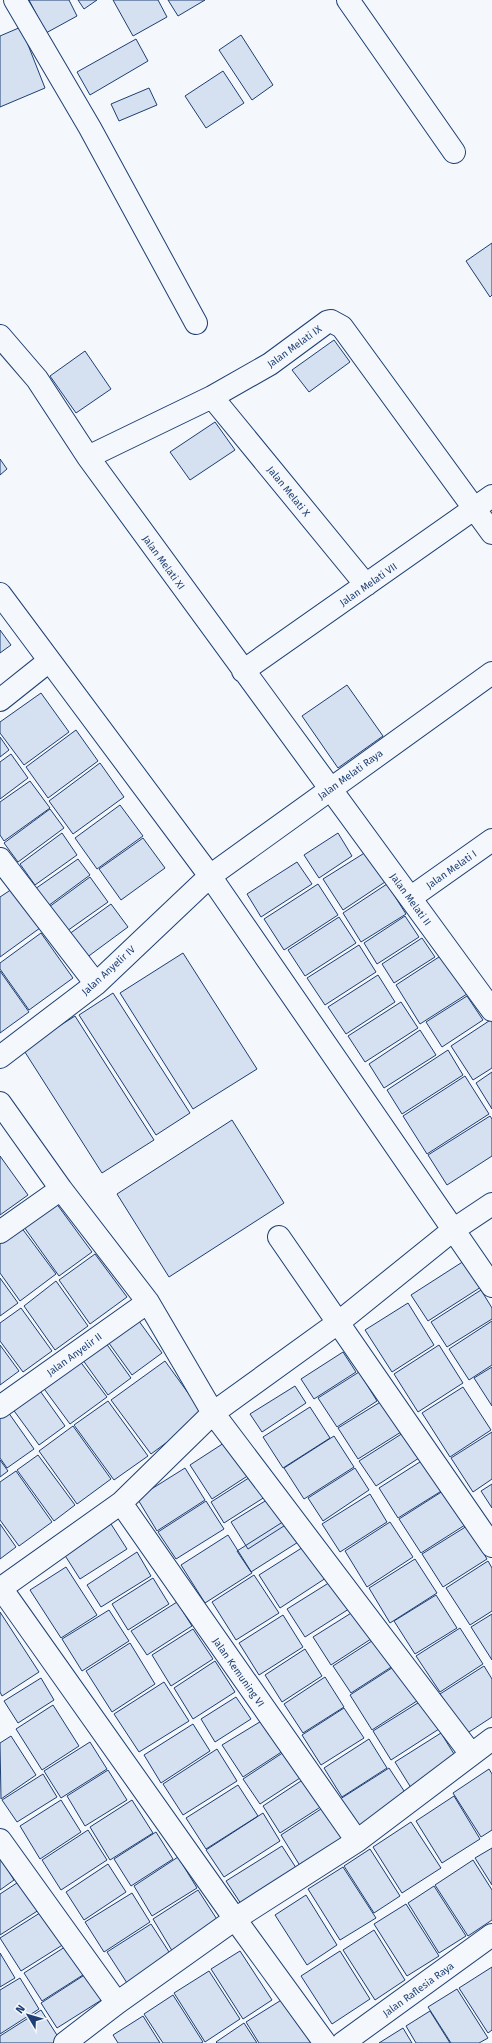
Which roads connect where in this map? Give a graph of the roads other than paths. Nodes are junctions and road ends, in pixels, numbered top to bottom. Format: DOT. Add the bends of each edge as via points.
graph roads {
  1 [pos="15,0"];
  2 [pos="348,0"];
  3 [pos="454,152"];
  4 [pos="196,323"];
  5 [pos="0,336"];
  6 [pos="212,397"];
  7 [pos="88,457"];
  8 [pos="492,496"];
  9 [pos="474,509"];
  10 [pos="492,533"];
  11 [pos="366,585"];
  12 [pos="0,594"];
  13 [pos="49,661"];
  14 [pos="244,671"];
  15 [pos="492,673"];
  16 [pos="0,700"];
  17 [pos="330,788"];
  18 [pos="492,840"];
  19 [pos="2,868"];
  20 [pos="210,876"];
  21 [pos="410,898"];
  22 [pos="96,984"];
  23 [pos="492,1010"];
  24 [pos="0,1056"];
  25 [pos="0,1103"];
  26 [pos="60,1189"];
  27 [pos="492,1204"];
  28 [pos="454,1230"];
  29 [pos="0,1232"];
  30 [pos="278,1237"];
  31 [pos="492,1286"];
  32 [pos="148,1302"];
  33 [pos="339,1322"];
  34 [pos="0,1407"];
  35 [pos="213,1413"];
  36 [pos="121,1503"];
  37 [pos="492,1546"];
  38 [pos="1,1588"];
  39 [pos="492,1739"];
  40 [pos="471,1754"];
  41 [pos="0,1840"];
  42 [pos="357,1842"];
  43 [pos="235,1919"];
  44 [pos="492,1935"];
  45 [pos="117,2003"];
  46 [pos="65,2043"];
  47 [pos="325,2043"];
  48 [pos="343,2043"];
  1 -- 4 [label="street" via="90,128"];
  2 -- 3 [label="street"];
  5 -- 7 [label="street, Jalan Melati XI" via="37,379"];
  6 -- 7 [label="street, Jalan Melati IX"];
  6 -- 9 [label="street, Jalan Melati IX" via="270,364 327,322 338,324"];
  6 -- 11 [label="street, Jalan Melati X"];
  7 -- 14 [label="street, Jalan Melati XI"];
  8 -- 9 [label="street, Jalan Melati VII"];
  9 -- 10 [label="street, Jalan Melati IX"];
  9 -- 11 [label="street, Jalan Melati VII"];
  11 -- 14 [label="street, Jalan Melati VII"];
  12 -- 13 [label="street"];
  13 -- 16 [label="street"];
  13 -- 20 [label="street"];
  14 -- 17 [label="street, Jalan Melati XI"];
  15 -- 17 [label="street, Jalan Melati Raya"];
  17 -- 20 [label="street, Jalan Melati Raya"];
  17 -- 21 [label="street, Jalan Melati II"];
  18 -- 21 [label="street, Jalan Melati I"];
  19 -- 22 [label="street"];
  20 -- 22 [label="street, Jalan Anyelir IV"];
  20 -- 28 [label="street"];
  21 -- 23 [label="street, Jalan Melati II"];
  22 -- 24 [label="street, Jalan Anyelir IV"];
  25 -- 26 [label="street"];
  26 -- 29 [label="street"];
  26 -- 32 [label="street"];
  27 -- 28 [label="street"];
  28 -- 31 [label="street"];
  28 -- 33 [label="street"];
  30 -- 33 [label="street"];
  32 -- 34 [label="street, Jalan Anyelir II"];
  32 -- 35 [label="street"];
  33 -- 35 [label="street"];
  33 -- 37 [label="street"];
  35 -- 36 [label="street"];
  35 -- 40 [label="street"];
  36 -- 38 [label="street"];
  36 -- 42 [label="street, Jalan Kemuning VI"];
  38 -- 43 [label="street"];
  39 -- 40 [label="street"];
  40 -- 42 [label="street"];
  41 -- 45 [label="street"];
  42 -- 43 [label="street"];
  43 -- 45 [label="street"];
  43 -- 47 [label="street"];
  44 -- 48 [label="street, Jalan Raflesia Raya"];
  45 -- 46 [label="street"];
}
